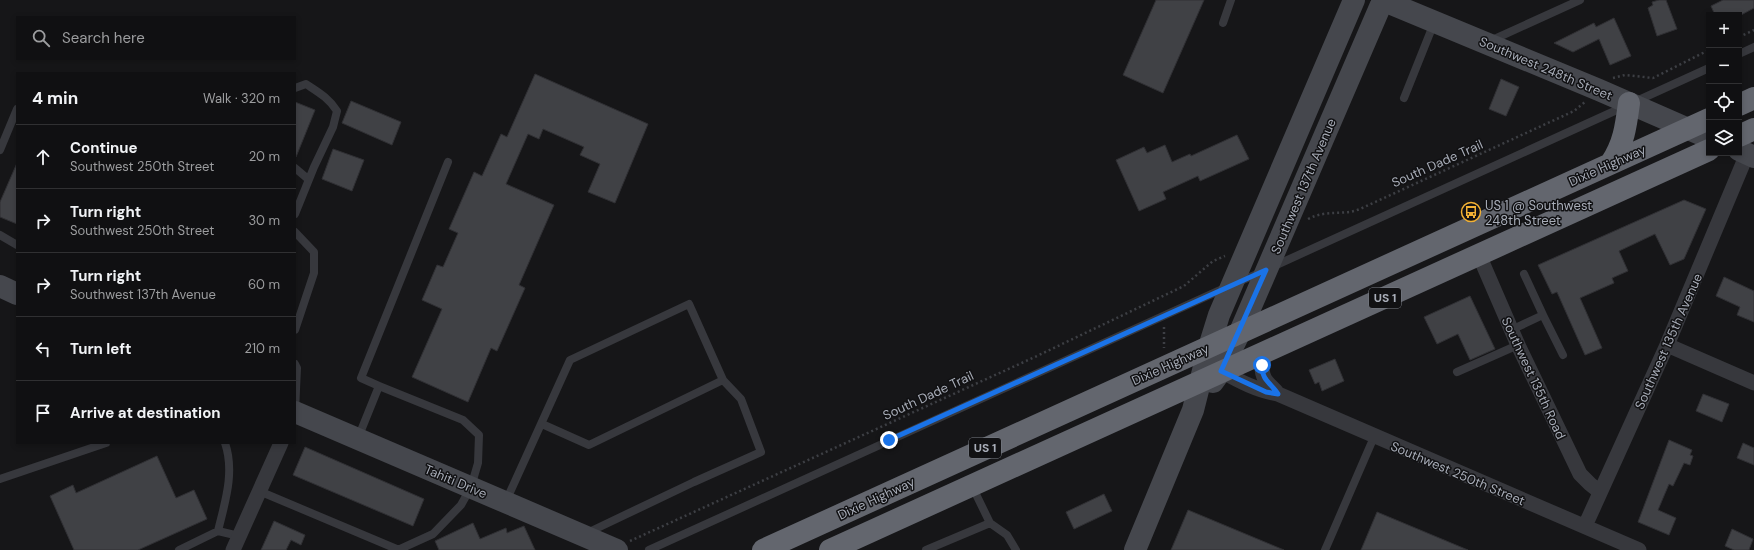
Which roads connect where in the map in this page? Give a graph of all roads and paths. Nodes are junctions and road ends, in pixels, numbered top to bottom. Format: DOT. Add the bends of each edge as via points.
graph roads {
  1 [pos="1231,0"];
  2 [pos="1354,0"];
  3 [pos="1382,0"];
  4 [pos="1580,0"];
  5 [pos="1434,22"];
  6 [pos="1222,23"];
  7 [pos="1754,30"];
  8 [pos="1742,36"];
  9 [pos="1486,43"];
  10 [pos="1754,47"];
  11 [pos="1706,52"];
  12 [pos="1742,53"];
  13 [pos="1706,69"];
  14 [pos="1611,79"];
  15 [pos="296,88"];
  16 [pos="1404,98"];
  17 [pos="1754,98"];
  18 [pos="1629,103"];
  19 [pos="1742,104"];
  20 [pos="1581,105"];
  21 [pos="16,112"];
  22 [pos="1706,119"];
  23 [pos="1687,128"];
  24 [pos="1754,129"];
  25 [pos="1706,137"];
  26 [pos="1745,149"];
  27 [pos="0,150"];
  28 [pos="1706,151"];
  29 [pos="448,162"];
  30 [pos="1611,163"];
  31 [pos="296,169"];
  32 [pos="308,179"];
  33 [pos="296,211"];
  34 [pos="1303,221"];
  35 [pos="296,233"];
  36 [pos="0,235"];
  37 [pos="16,244"];
  38 [pos="1229,254"];
  39 [pos="1479,255"];
  40 [pos="1266,270"];
  41 [pos="1524,274"];
  42 [pos="1232,285"];
  43 [pos="0,286"];
  44 [pos="16,294"];
  45 [pos="1152,301"];
  46 [pos="1154,306"];
  47 [pos="1544,315"];
  48 [pos="1164,325"];
  49 [pos="296,327"];
  50 [pos="1511,330"];
  51 [pos="1239,334"];
  52 [pos="1518,345"];
  53 [pos="1667,345"];
  54 [pos="1209,347"];
  55 [pos="1164,352"];
  56 [pos="1262,353"];
  57 [pos="1563,354"];
  58 [pos="296,366"];
  59 [pos="1221,371"];
  60 [pos="1457,372"];
  61 [pos="722,379"];
  62 [pos="1199,382"];
  63 [pos="1754,383"];
  64 [pos="379,386"];
  65 [pos="1118,387"];
  66 [pos="296,390"];
  67 [pos="1278,394"];
  68 [pos="1193,410"];
  69 [pos="296,411"];
  70 [pos="542,424"];
  71 [pos="1374,437"];
  72 [pos="358,438"];
  73 [pos="103,444"];
  74 [pos="226,444"];
  75 [pos="281,444"];
  76 [pos="0,479"];
  77 [pos="971,485"];
  78 [pos="471,487"];
  79 [pos="259,491"];
  80 [pos="1600,492"];
  81 [pos="506,502"];
  82 [pos="990,523"];
  83 [pos="1585,526"];
  84 [pos="218,531"];
  85 [pos="583,535"];
  86 [pos="236,543"];
  87 [pos="622,546"];
  88 [pos="179,550"];
  89 [pos="398,550"];
  90 [pos="649,550"];
  91 [pos="763,550"];
  92 [pos="830,550"];
  93 [pos="926,550"];
  94 [pos="1016,550"];
  95 [pos="1135,550"];
  96 [pos="1325,550"];
  97 [pos="1639,550"];
  1 -- 6 [label="lane"];
  2 -- 42 [label="main road, Southwest 137th Avenue"];
  3 -- 5 [label="main road, Southwest 248th Street"];
  3 -- 40 [label="main road, Southwest 137th Avenue"];
  4 -- 9 [label="lane"];
  5 -- 9 [label="main road, Southwest 248th Street"];
  5 -- 16 [label="lane"];
  7 -- 8 [label="path"];
  9 -- 18 [label="main road, Southwest 248th Street"];
  10 -- 12 [label="lane"];
  11 -- 14 [label="path" via="1653,78 1625,75"];
  13 -- 18 [label="lane"];
  15 -- 32 [label="lane" via="306,84 332,103 337,111 333,127"];
  17 -- 19 [label="highway"];
  18 -- 23 [label="main road, Southwest 248th Street"];
  18 -- 30 [label="highway" via="1626,130 1620,150"];
  18 -- 40 [label="lane"];
  20 -- 34 [label="path, South Dade Trail" via="1548,124 1360,209 1326,212"];
  21 -- 27 [label="lane"];
  22 -- 23 [label="highway, US 1"];
  23 -- 25 [label="main road, Southwest 248th Street"];
  23 -- 30 [label="highway, Dixie Highway / US 1"];
  24 -- 26 [label="highway"];
  26 -- 53 [label="street, Southwest 135th Avenue"];
  28 -- 39 [label="highway, US 1"];
  29 -- 64 [label="lane" via="360,378"];
  30 -- 51 [label="highway, Dixie Highway / US 1"];
  31 -- 32 [label="lane"];
  32 -- 33 [label="lane"];
  35 -- 49 [label="lane" via="314,252 314,273"];
  36 -- 37 [label="lane"];
  38 -- 45 [label="path, South Dade Trail" via="1213,261 1184,286"];
  39 -- 50 [label="street, Southwest 135th Road"];
  39 -- 56 [label="highway, US 1"];
  40 -- 42 [label="lane"];
  40 -- 51 [label="main road, Southwest 137th Avenue"];
  41 -- 47 [label="lane"];
  42 -- 54 [label="main road, Southwest 137th Avenue" via="1219,314"];
  42 -- 90 [label="lane"];
  43 -- 44 [label="main road"];
  45 -- 46 [label="path"];
  45 -- 87 [label="path, South Dade Trail"];
  47 -- 50 [label="lane"];
  47 -- 57 [label="lane"];
  48 -- 55 [label="path"];
  50 -- 52 [label="street, Southwest 135th Road"];
  51 -- 54 [label="highway, Dixie Highway / US 1"];
  51 -- 59 [label="main road, Southwest 137th Avenue"];
  52 -- 60 [label="lane"];
  52 -- 80 [label="street, Southwest 135th Road" via="1580,474"];
  53 -- 63 [label="street"];
  53 -- 80 [label="street, Southwest 135th Avenue"];
  54 -- 62 [label="main road, Southwest 137th Avenue"];
  54 -- 65 [label="highway, Dixie Highway / US 1"];
  56 -- 59 [label="highway, US 1"];
  56 -- 67 [label="street, Southwest 250th Street" via="1263,375"];
  58 -- 66 [label="lane"];
  59 -- 62 [label="highway, US 1"];
  59 -- 67 [label="street, Southwest 250th Street" via="1266,392"];
  59 -- 68 [label="main road, Southwest 137th Avenue"];
  61 -- 70 [label="lane" via="589,445"];
  61 -- 70 [label="lane" via="689,304 570,360"];
  61 -- 85 [label="lane" via="741,400 761,452"];
  62 -- 68 [label="main road, Southwest 137th Avenue"];
  62 -- 77 [label="highway, US 1"];
  64 -- 72 [label="lane"];
  64 -- 78 [label="lane" via="463,420 479,435 478,463"];
  65 -- 77 [label="highway" via="1084,419 979,468"];
  65 -- 91 [label="highway, Dixie Highway / US 1"];
  67 -- 71 [label="street, Southwest 250th Street"];
  68 -- 95 [label="main road, Southwest 137th Avenue"];
  69 -- 72 [label="main road, Tahiti Drive"];
  70 -- 81 [label="lane"];
  71 -- 83 [label="street, Southwest 250th Street"];
  71 -- 96 [label="lane"];
  72 -- 78 [label="main road, Tahiti Drive"];
  73 -- 76 [label="lane"];
  74 -- 84 [label="lane" via="229,484"];
  75 -- 79 [label="street"];
  77 -- 82 [label="lane"];
  77 -- 92 [label="highway, US 1"];
  78 -- 81 [label="main road, Tahiti Drive"];
  78 -- 89 [label="lane" via="461,504 433,534"];
  79 -- 86 [label="street"];
  79 -- 89 [label="lane"];
  80 -- 83 [label="street, Southwest 135th Avenue"];
  81 -- 85 [label="main road, Tahiti Drive"];
  82 -- 93 [label="lane"];
  82 -- 94 [label="lane" via="1007,535"];
  83 -- 97 [label="street, Southwest 250th Street"];
  84 -- 86 [label="lane"];
  84 -- 88 [label="lane"];
  85 -- 87 [label="main road, Tahiti Drive"];
}
